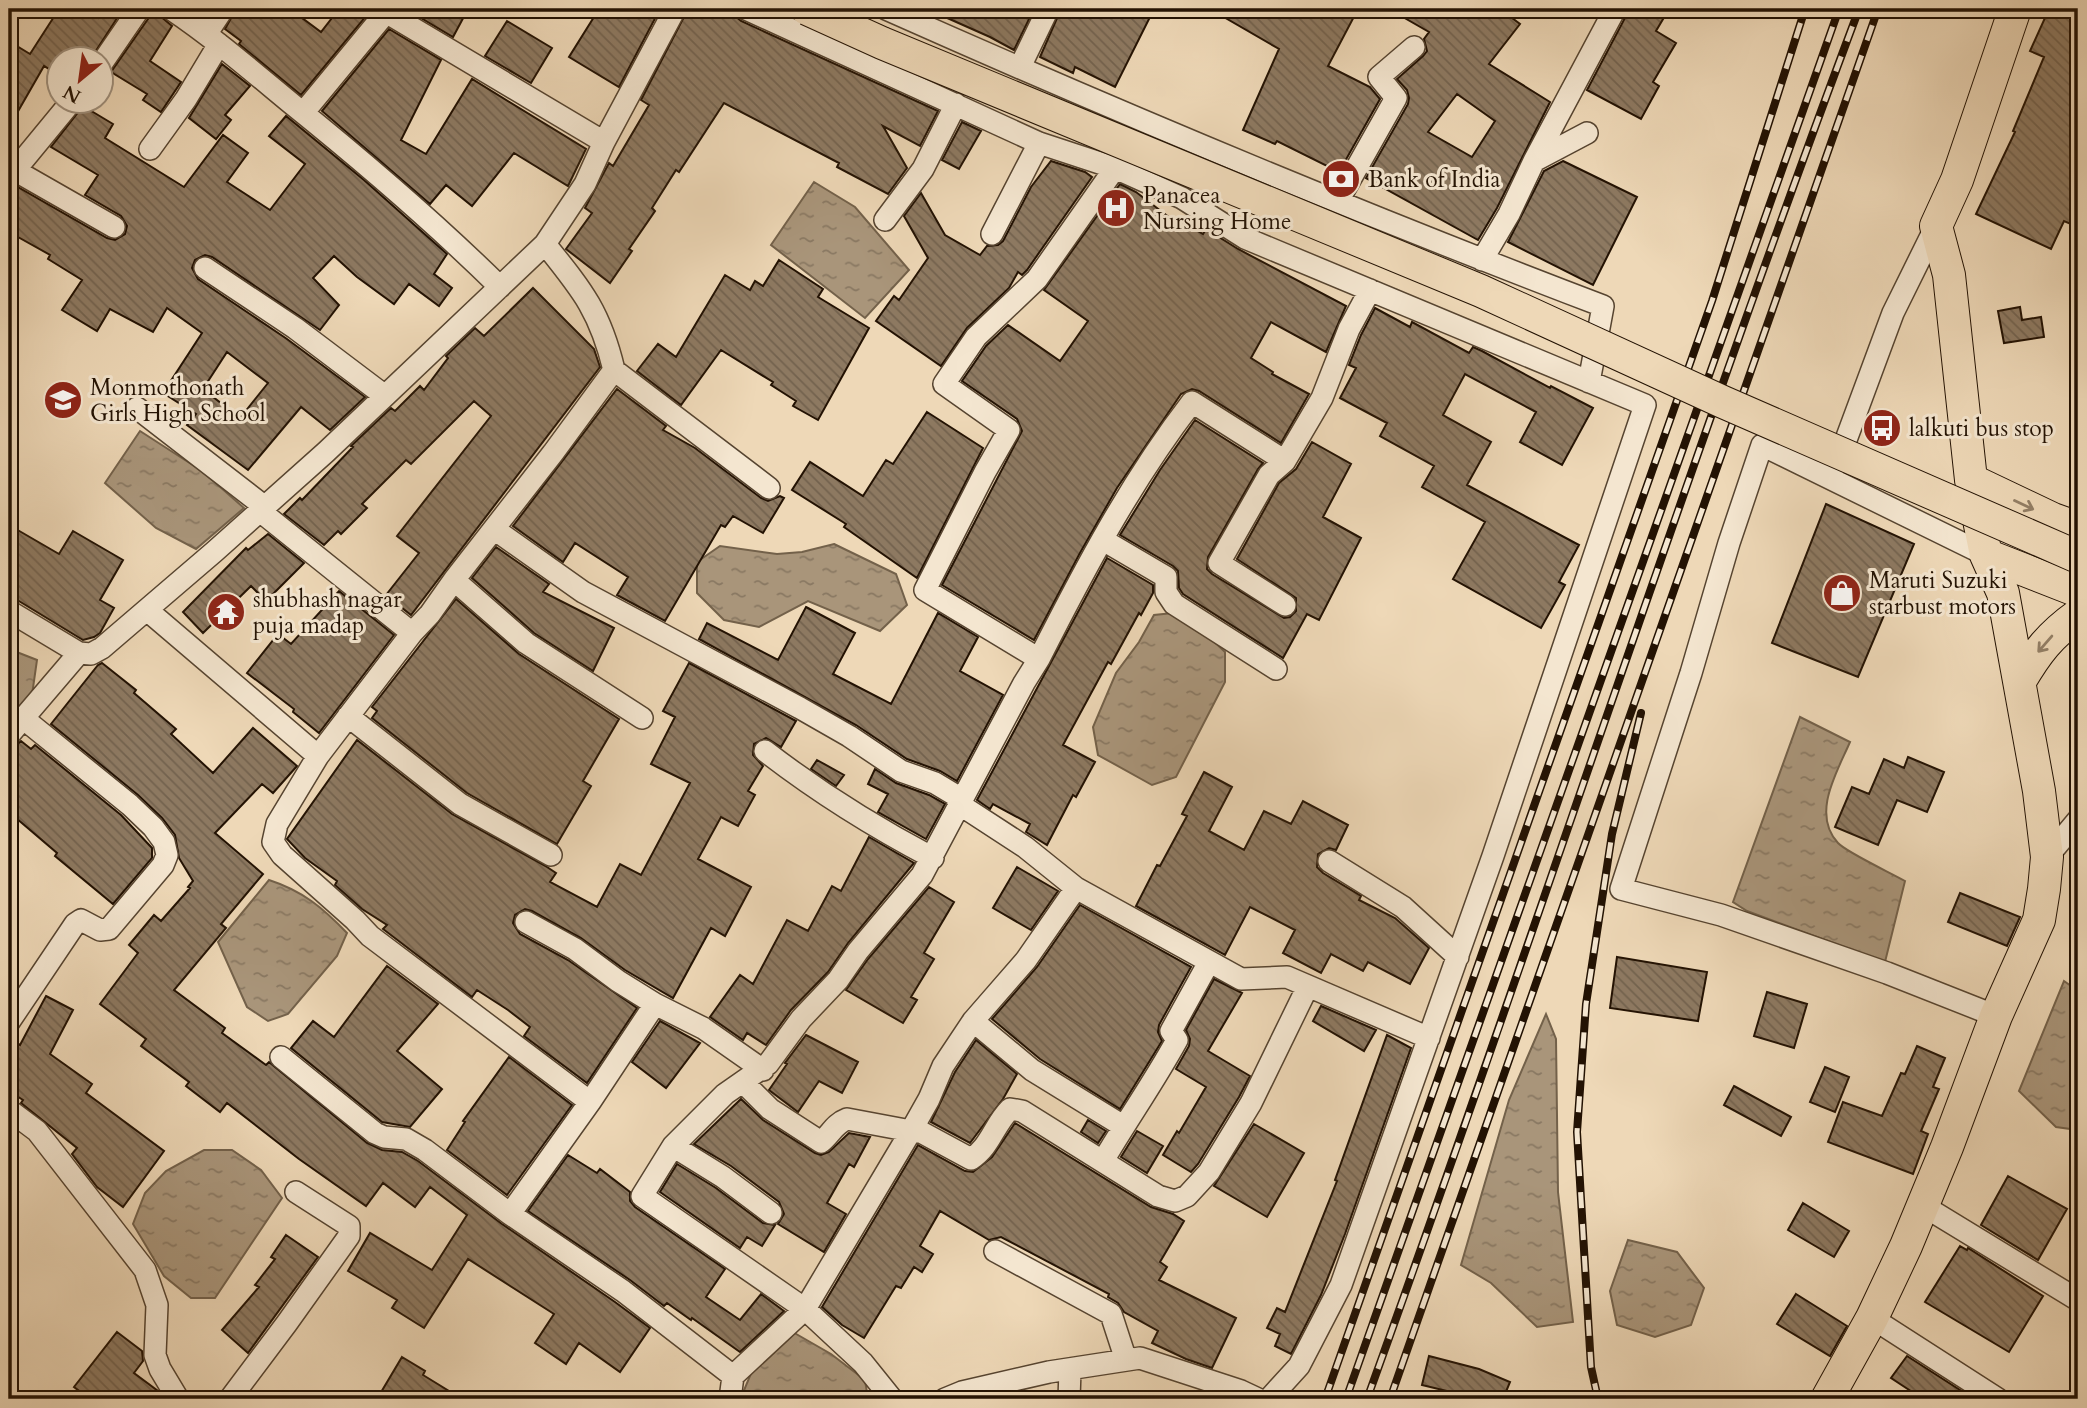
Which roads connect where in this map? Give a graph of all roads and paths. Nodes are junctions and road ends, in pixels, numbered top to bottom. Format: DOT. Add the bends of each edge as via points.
graph roads {
  1 [pos="139,9"];
  2 [pos="171,9"];
  3 [pos="223,9"];
  4 [pos="675,9"];
  5 [pos="746,9"];
  6 [pos="807,9"];
  7 [pos="886,9"];
  8 [pos="1048,9"];
  9 [pos="1615,9"];
  10 [pos="2015,9"];
  11 [pos="918,15"];
  12 [pos="213,38"];
  13 [pos="114,46"];
  14 [pos="1414,47"];
  15 [pos="1020,67"];
  16 [pos="956,104"];
  17 [pos="303,113"];
  18 [pos="59,116"];
  19 [pos="1587,133"];
  20 [pos="604,142"];
  21 [pos="1039,143"];
  22 [pos="150,149"];
  23 [pos="1534,161"];
  24 [pos="12,169"];
  25 [pos="1115,169"];
  26 [pos="1338,201"];
  27 [pos="885,220"];
  28 [pos="1936,226"];
  29 [pos="114,227"];
  30 [pos="992,234"];
  31 [pos="545,244"];
  32 [pos="1482,260"];
  33 [pos="205,268"];
  34 [pos="500,286"];
  35 [pos="1370,290"];
  36 [pos="614,370"];
  37 [pos="1589,382"];
  38 [pos="385,396"];
  39 [pos="137,408"];
  40 [pos="1285,461"];
  41 [pos="1832,479"];
  42 [pos="1971,480"];
  43 [pos="769,488"];
  44 [pos="263,509"];
  45 [pos="2078,528"];
  46 [pos="495,529"];
  47 [pos="1103,540"];
  48 [pos="1986,555"];
  49 [pos="2078,556"];
  50 [pos="454,580"];
  51 [pos="2078,591"];
  52 [pos="1285,605"];
  53 [pos="147,610"];
  54 [pos="9,611"];
  55 [pos="2078,615"];
  56 [pos="412,633"];
  57 [pos="79,653"];
  58 [pos="1039,659"];
  59 [pos="1276,669"];
  60 [pos="2020,681"];
  61 [pos="348,716"];
  62 [pos="24,719"];
  63 [pos="642,719"];
  64 [pos="9,735"];
  65 [pos="765,751"];
  66 [pos="318,756"];
  67 [pos="959,804"];
  68 [pos="2078,820"];
  69 [pos="551,855"];
  70 [pos="2047,857"];
  71 [pos="933,858"];
  72 [pos="1329,861"];
  73 [pos="1076,888"];
  74 [pos="526,922"];
  75 [pos="1458,957"];
  76 [pos="1209,962"];
  77 [pos="1308,986"];
  78 [pos="655,1004"];
  79 [pos="1996,1016"];
  80 [pos="973,1021"];
  81 [pos="9,1022"];
  82 [pos="1429,1038"];
  83 [pos="281,1057"];
  84 [pos="763,1070"];
  85 [pos="743,1083"];
  86 [pos="590,1102"];
  87 [pos="9,1110"];
  88 [pos="1124,1126"];
  89 [pos="911,1131"];
  90 [pos="673,1146"];
  91 [pos="1103,1160"];
  92 [pos="296,1192"];
  93 [pos="1922,1205"];
  94 [pos="771,1213"];
  95 [pos="510,1214"];
  96 [pos="995,1251"];
  97 [pos="2078,1300"];
  98 [pos="805,1309"];
  99 [pos="1872,1318"];
  100 [pos="1126,1360"];
  101 [pos="1070,1370"];
  102 [pos="733,1376"];
  103 [pos="178,1399"];
  104 [pos="230,1399"];
  105 [pos="730,1399"];
  106 [pos="892,1399"];
  107 [pos="945,1399"];
  108 [pos="1069,1399"];
  109 [pos="1258,1399"];
  110 [pos="1269,1399"];
  111 [pos="1827,1399"];
  112 [pos="1997,1399"];
  1 -- 13 [label="street"];
  2 -- 12 [label="street"];
  3 -- 12 [label="street"];
  4 -- 20 [label="street"];
  5 -- 16 [label="street"];
  6 -- 49 [label="main road, bridge" via="1481,291"];
  7 -- 11 [label="street"];
  8 -- 15 [label="street"];
  9 -- 23 [label="street"];
  10 -- 28 [label="main road" via="1957,180"];
  11 -- 15 [label="street"];
  12 -- 17 [label="street"];
  12 -- 22 [label="street" via="186,99"];
  14 -- 26 [label="street" via="1379,78 1396,98"];
  15 -- 26 [label="street"];
  16 -- 21 [label="street"];
  16 -- 27 [label="street" via="923,169"];
  17 -- 20 [label="street" via="389,14"];
  17 -- 34 [label="street"];
  18 -- 24 [label="street"];
  19 -- 23 [label="street"];
  20 -- 31 [label="street" via="585,184"];
  21 -- 25 [label="street"];
  21 -- 30 [label="street"];
  23 -- 32 [label="street"];
  24 -- 29 [label="street"];
  25 -- 35 [label="street" via="1182,198 1245,238"];
  25 -- 58 [label="street" via="1037,279 976,337 944,384 1009,430 925,590"];
  26 -- 32 [label="street"];
  28 -- 41 [label="street" via="1893,313"];
  28 -- 42 [label="main road" via="1949,275"];
  31 -- 34 [label="street"];
  31 -- 36 [label="street" via="596,313"];
  32 -- 37 [label="street" via="1603,306"];
  33 -- 38 [label="street"];
  34 -- 38 [label="street"];
  35 -- 37 [label="street"];
  35 -- 40 [label="street" via="1322,398"];
  36 -- 43 [label="street"];
  36 -- 46 [label="street"];
  37 -- 75 [label="street" via="1645,405"];
  38 -- 44 [label="street"];
  39 -- 44 [label="street"];
  40 -- 47 [label="street" via="1192,402 1157,448"];
  40 -- 52 [label="street" via="1269,475 1219,563"];
  41 -- 48 [label="street"];
  41 -- 79 [label="street" via="1762,445 1621,889 1721,915"];
  42 -- 45 [label="main road, one-way"];
  42 -- 48 [label="main road"];
  44 -- 53 [label="street"];
  44 -- 56 [label="street"];
  46 -- 50 [label="street"];
  46 -- 67 [label="street" via="583,592 800,708 901,771 935,783 955,795"];
  47 -- 58 [label="street"];
  47 -- 59 [label="street" via="1166,577 1166,592 1174,604"];
  48 -- 51 [label="main road"];
  48 -- 60 [label="main road" via="2003,593"];
  50 -- 56 [label="street"];
  50 -- 63 [label="street" via="526,643"];
  53 -- 57 [label="street" via="102,648 91,654"];
  53 -- 66 [label="street"];
  54 -- 57 [label="street"];
  55 -- 60 [label="main road, one-way" via="2039,649"];
  56 -- 61 [label="street"];
  57 -- 62 [label="street"];
  58 -- 67 [label="street"];
  60 -- 70 [label="main road"];
  61 -- 66 [label="street"];
  61 -- 69 [label="street" via="460,804"];
  62 -- 64 [label="street"];
  62 -- 81 [label="street" via="130,805 153,827 167,855 109,929 100,930 81,920 75,924"];
  65 -- 71 [label="street" via="872,824"];
  66 -- 86 [label="street" via="277,824 273,842 282,855 370,936"];
  67 -- 71 [label="street"];
  67 -- 73 [label="street" via="1025,847"];
  68 -- 70 [label="street"];
  70 -- 79 [label="main road" via="2039,920"];
  71 -- 84 [label="street"];
  72 -- 75 [label="street" via="1403,907"];
  73 -- 76 [label="street"];
  73 -- 80 [label="street" via="1026,960"];
  74 -- 78 [label="street" via="575,948"];
  75 -- 82 [label="street"];
  76 -- 77 [label="street" via="1241,979 1287,977"];
  76 -- 88 [label="street" via="1171,1031 1177,1040"];
  77 -- 82 [label="street"];
  77 -- 91 [label="street" via="1251,1103 1209,1171 1187,1196 1175,1201 1158,1196"];
  78 -- 84 [label="street" via="703,1028"];
  78 -- 86 [label="street"];
  79 -- 93 [label="main road"];
  80 -- 88 [label="street" via="1032,1070"];
  80 -- 89 [label="street" via="943,1066"];
  82 -- 110 [label="street" via="1341,1285 1299,1366"];
  83 -- 95 [label="street" via="375,1133 406,1139 425,1150"];
  84 -- 85 [label="street"];
  85 -- 89 [label="street" via="770,1109 821,1142 836,1123 847,1119"];
  85 -- 90 [label="street" via="725,1094"];
  86 -- 95 [label="street"];
  87 -- 103 [label="street" via="37,1131 145,1270 157,1305 155,1355"];
  88 -- 91 [label="street"];
  89 -- 91 [label="street" via="971,1159 982,1152 1010,1109 1022,1111"];
  89 -- 98 [label="street"];
  90 -- 94 [label="street"];
  90 -- 98 [label="street" via="642,1196"];
  92 -- 104 [label="street" via="349,1226 349,1236"];
  93 -- 97 [label="street"];
  93 -- 99 [label="main road"];
  95 -- 102 [label="street" via="624,1291"];
  96 -- 100 [label="street" via="1111,1314"];
  98 -- 102 [label="street"];
  98 -- 106 [label="street" via="863,1363"];
  99 -- 111 [label="main road"];
  99 -- 112 [label="street"];
  100 -- 101 [label="street"];
  100 -- 109 [label="street" via="1140,1358"];
  101 -- 107 [label="street"];
  101 -- 108 [label="street"];
  102 -- 105 [label="street"];
}
